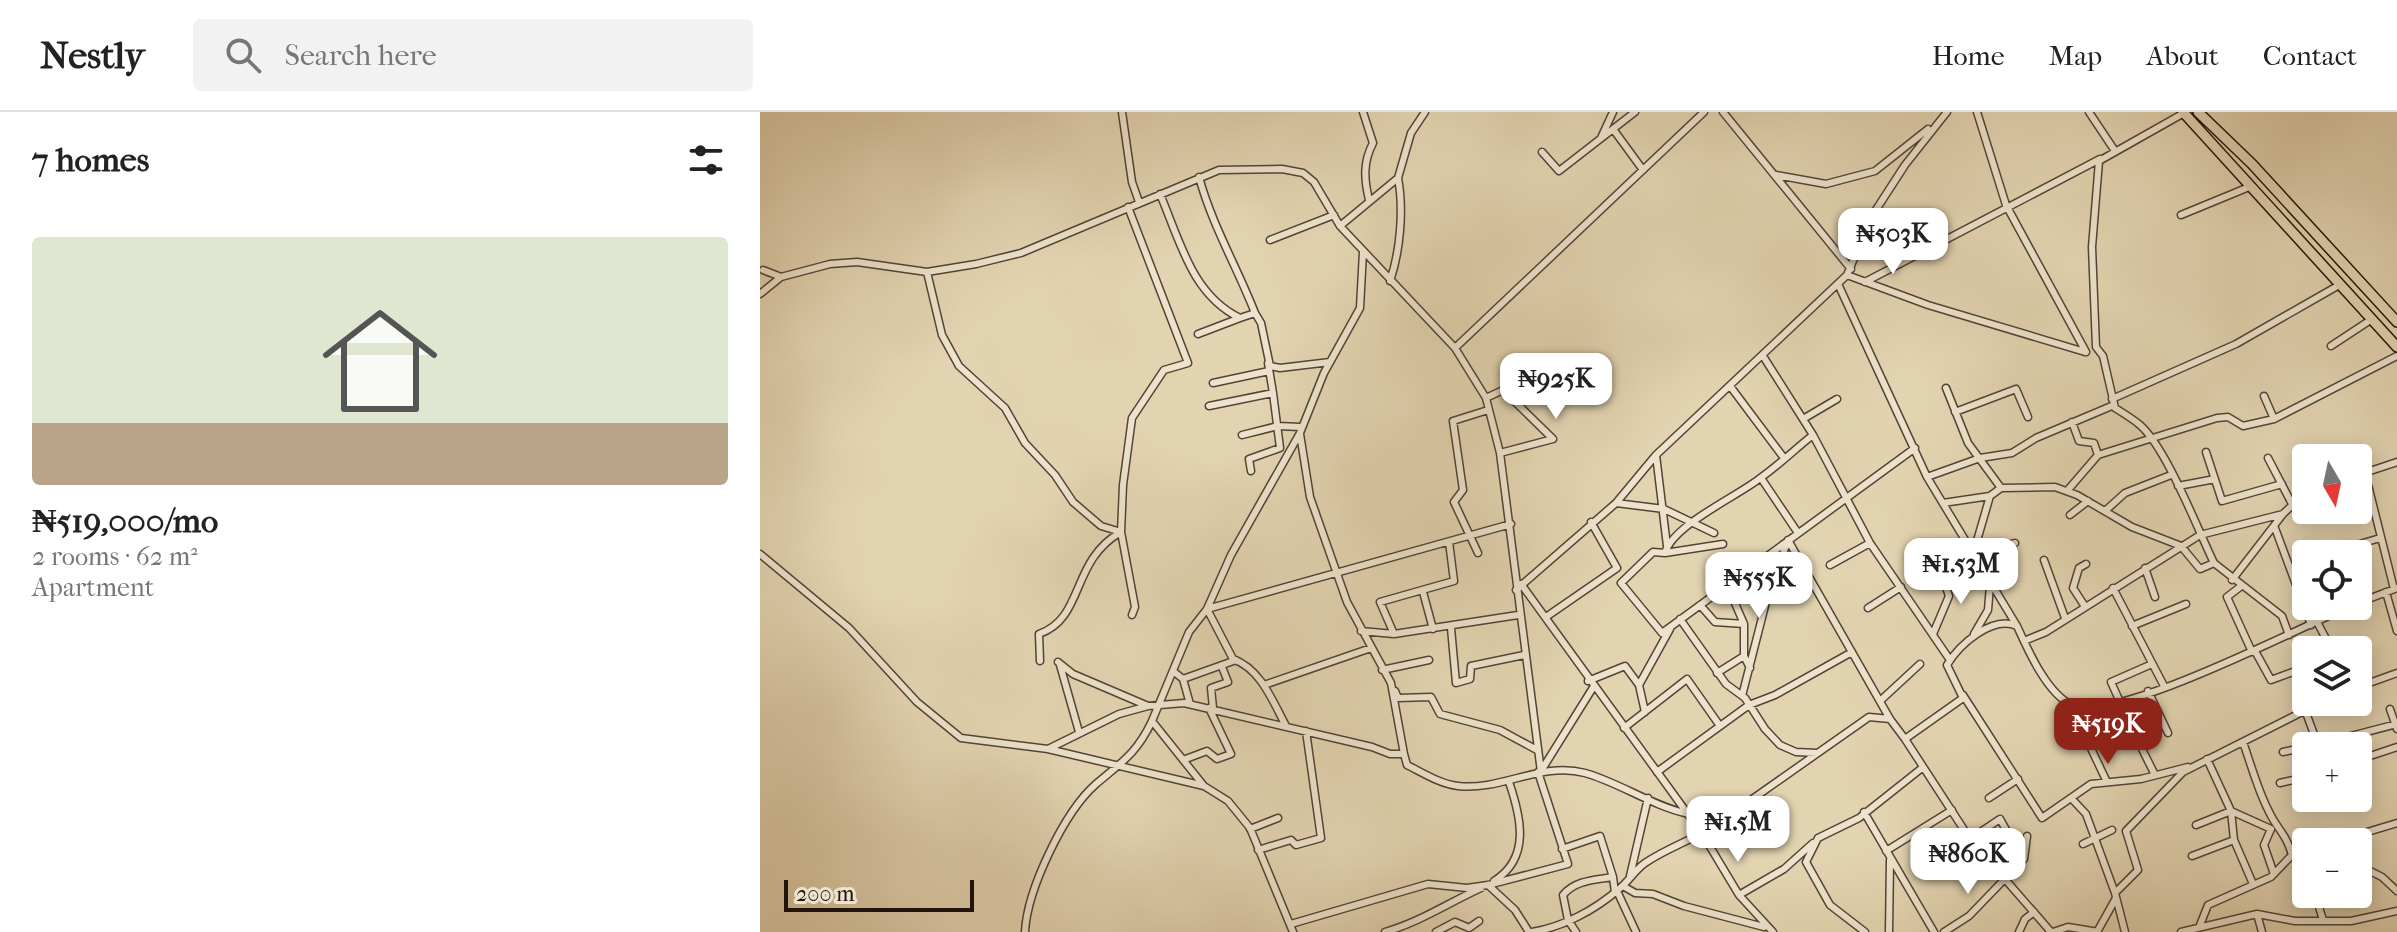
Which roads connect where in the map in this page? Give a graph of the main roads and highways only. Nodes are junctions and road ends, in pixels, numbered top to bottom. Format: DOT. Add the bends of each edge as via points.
graph roads {
  1 [pos="2198,112"];
  2 [pos="2184,113"];
  3 [pos="2397,322"];
  4 [pos="2397,347"];
  1 -- 3 [label="highway"];
  2 -- 4 [label="highway"];
}
